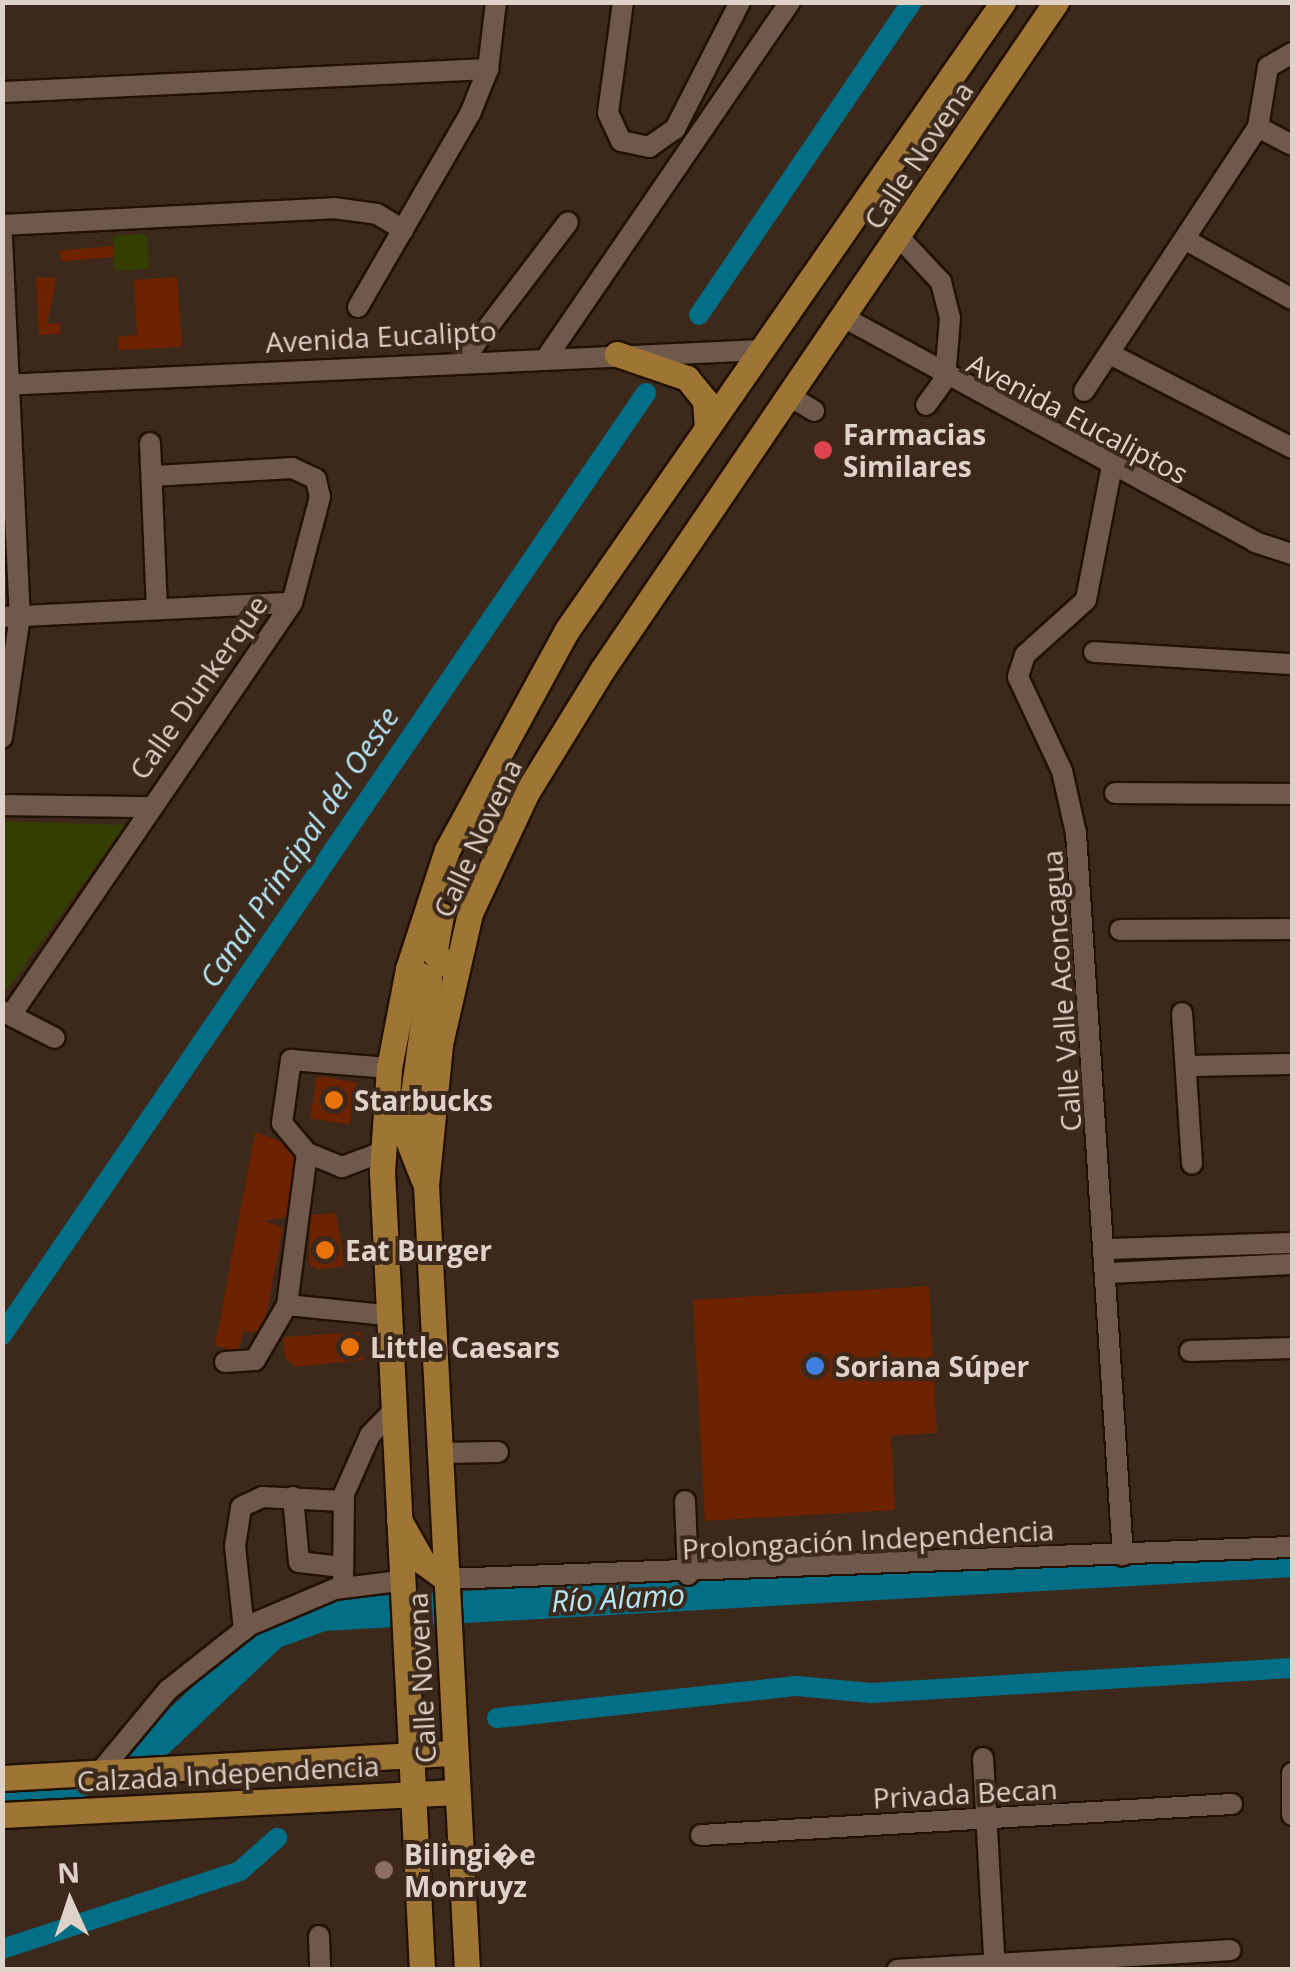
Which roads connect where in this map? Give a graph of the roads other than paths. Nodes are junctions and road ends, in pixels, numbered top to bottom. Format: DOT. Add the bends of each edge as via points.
graph roads {
  1 [pos="496,2"];
  2 [pos="623,2"];
  3 [pos="740,2"];
  4 [pos="790,2"];
  5 [pos="1003,2"];
  6 [pos="1056,2"];
  7 [pos="1292,53"];
  8 [pos="488,69"];
  9 [pos="2,92"];
  10 [pos="1258,127"];
  11 [pos="1292,145"];
  12 [pos="568,222"];
  13 [pos="2,225"];
  14 [pos="404,230"];
  15 [pos="2,238"];
  16 [pos="899,238"];
  17 [pos="1186,240"];
  18 [pos="1292,299"];
  19 [pos="358,307"];
  20 [pos="845,318"];
  21 [pos="762,350"];
  22 [pos="549,354"];
  23 [pos="616,354"];
  24 [pos="1112,355"];
  25 [pos="463,360"];
  26 [pos="945,378"];
  27 [pos="6,385"];
  28 [pos="1084,391"];
  29 [pos="791,397"];
  30 [pos="926,405"];
  31 [pos="814,410"];
  32 [pos="707,427"];
  33 [pos="150,443"];
  34 [pos="1292,448"];
  35 [pos="1112,466"];
  36 [pos="152,476"];
  37 [pos="1292,554"];
  38 [pos="292,603"];
  39 [pos="157,609"];
  40 [pos="11,617"];
  41 [pos="1094,652"];
  42 [pos="1292,664"];
  43 [pos="2,738"];
  44 [pos="506,743"];
  45 [pos="1115,793"];
  46 [pos="1292,794"];
  47 [pos="2,805"];
  48 [pos="147,807"];
  49 [pos="1292,929"];
  50 [pos="1120,930"];
  51 [pos="408,969"];
  52 [pos="454,970"];
  53 [pos="8,1011"];
  54 [pos="1182,1013"];
  55 [pos="56,1038"];
  56 [pos="1292,1064"];
  57 [pos="1186,1066"];
  58 [pos="388,1068"];
  59 [pos="382,1152"];
  60 [pos="307,1153"];
  61 [pos="1192,1164"];
  62 [pos="426,1185"];
  63 [pos="1292,1243"];
  64 [pos="1108,1249"];
  65 [pos="1292,1264"];
  66 [pos="1109,1273"];
  67 [pos="287,1304"];
  68 [pos="386,1314"];
  69 [pos="1292,1348"];
  70 [pos="1190,1351"];
  71 [pos="226,1362"];
  72 [pos="390,1414"];
  73 [pos="498,1452"];
  74 [pos="440,1453"];
  75 [pos="293,1497"];
  76 [pos="344,1500"];
  77 [pos="684,1501"];
  78 [pos="394,1511"];
  79 [pos="1292,1546"];
  80 [pos="1123,1555"];
  81 [pos="688,1575"];
  82 [pos="343,1577"];
  83 [pos="447,1583"];
  84 [pos="399,1586"];
  85 [pos="244,1630"];
  86 [pos="454,1753"];
  87 [pos="409,1755"];
  88 [pos="983,1758"];
  89 [pos="101,1772"];
  90 [pos="1292,1772"];
  91 [pos="2,1778"];
  92 [pos="456,1792"];
  93 [pos="411,1794"];
  94 [pos="1232,1804"];
  95 [pos="1292,1814"];
  96 [pos="2,1815"];
  97 [pos="986,1820"];
  98 [pos="702,1834"];
  99 [pos="319,1936"];
  100 [pos="1230,1950"];
  101 [pos="995,1967"];
  102 [pos="320,1970"];
  103 [pos="422,1970"];
  104 [pos="467,1970"];
  105 [pos="896,1970"];
  1 -- 8 [label="street"];
  2 -- 3 [label="street" via="608,113 621,141 649,148 665,140"];
  4 -- 22 [label="street"];
  5 -- 21 [label="main road, Calle Novena"];
  6 -- 16 [label="main road, Calle Novena"];
  7 -- 10 [label="street" via="1262,78"];
  8 -- 9 [label="street"];
  8 -- 14 [label="street"];
  10 -- 11 [label="street"];
  10 -- 17 [label="street"];
  12 -- 25 [label="street"];
  13 -- 14 [label="street" via="334,208 376,214"];
  14 -- 19 [label="street"];
  15 -- 27 [label="street"];
  16 -- 20 [label="main road, Calle Novena"];
  16 -- 26 [label="street" via="941,282 950,318"];
  17 -- 18 [label="street"];
  17 -- 24 [label="street"];
  20 -- 26 [label="street, Avenida Eucaliptos"];
  20 -- 29 [label="main road, Calle Novena"];
  21 -- 23 [label="street, Avenida Eucalipto"];
  21 -- 32 [label="main road, Calle Novena"];
  22 -- 23 [label="street, Avenida Eucalipto"];
  22 -- 25 [label="street, Avenida Eucalipto"];
  23 -- 32 [label="main road" via="688,378 704,400"];
  24 -- 28 [label="street"];
  24 -- 34 [label="street"];
  25 -- 27 [label="street, Avenida Eucalipto"];
  26 -- 30 [label="street"];
  26 -- 35 [label="street, Avenida Eucaliptos"];
  27 -- 40 [label="street"];
  29 -- 31 [label="street"];
  29 -- 52 [label="main road, Calle Novena" via="527,792 470,913"];
  32 -- 44 [label="main road, Calle Novena" via="567,630"];
  33 -- 36 [label="street"];
  35 -- 37 [label="street, Avenida Eucaliptos" via="1255,542"];
  35 -- 64 [label="street, Calle Valle Aconcagua" via="1086,600 1025,655 1018,677 1062,771 1076,834"];
  36 -- 38 [label="street, Calle Dunkerque" via="292,468 316,479 320,497"];
  36 -- 39 [label="street"];
  38 -- 39 [label="street"];
  38 -- 48 [label="street, Calle Dunkerque"];
  39 -- 40 [label="street"];
  40 -- 43 [label="street"];
  41 -- 42 [label="street"];
  44 -- 51 [label="main road, Calle Novena" via="447,850"];
  44 -- 52 [label="main road" via="503,769 434,936 440,964"];
  45 -- 46 [label="street"];
  47 -- 48 [label="street"];
  48 -- 53 [label="street, Calle Dunkerque"];
  49 -- 50 [label="street"];
  51 -- 58 [label="main road, Calle Novena"];
  51 -- 62 [label="main road" via="429,979 408,1138"];
  52 -- 62 [label="main road, Calle Novena"];
  53 -- 55 [label="street"];
  54 -- 57 [label="street"];
  56 -- 57 [label="street"];
  57 -- 61 [label="street"];
  58 -- 59 [label="main road, Calle Novena"];
  58 -- 60 [label="street" via="292,1060 282,1123"];
  59 -- 60 [label="street" via="342,1167"];
  59 -- 68 [label="main road, Calle Novena"];
  60 -- 67 [label="street"];
  62 -- 74 [label="main road, Calle Novena"];
  63 -- 64 [label="street"];
  64 -- 66 [label="street, Calle Valle Aconcagua"];
  65 -- 66 [label="street"];
  66 -- 80 [label="street, Calle Valle Aconcagua"];
  67 -- 68 [label="street"];
  67 -- 71 [label="street" via="255,1360"];
  68 -- 72 [label="main road, Calle Novena"];
  69 -- 70 [label="street"];
  72 -- 76 [label="street" via="357,1460"];
  72 -- 78 [label="main road, Calle Novena"];
  73 -- 74 [label="street"];
  74 -- 83 [label="main road, Calle Novena"];
  75 -- 76 [label="street"];
  75 -- 82 [label="street" via="302,1566"];
  75 -- 85 [label="street" via="252,1499 241,1508 235,1546"];
  76 -- 82 [label="street"];
  77 -- 81 [label="street"];
  78 -- 83 [label="main road" via="423,1562"];
  78 -- 84 [label="main road, Calle Novena"];
  79 -- 80 [label="street, Prolongación Independencia"];
  80 -- 81 [label="street, Prolongación Independencia"];
  81 -- 83 [label="street, Prolongación Independencia"];
  82 -- 84 [label="street"];
  82 -- 85 [label="street"];
  83 -- 86 [label="main road, Calle Novena"];
  84 -- 87 [label="main road, Calle Novena"];
  85 -- 89 [label="street" via="168,1690"];
  86 -- 87 [label="main road, Calzada Independencia"];
  86 -- 92 [label="main road, Calle Novena"];
  87 -- 89 [label="main road, Calzada Independencia"];
  87 -- 93 [label="main road, Calle Novena"];
  88 -- 97 [label="street"];
  89 -- 91 [label="main road, Calzada Independencia"];
  90 -- 95 [label="street"];
  92 -- 93 [label="main road, Calzada Independencia"];
  92 -- 104 [label="main road, Calle Novena"];
  93 -- 96 [label="main road, Calzada Independencia"];
  93 -- 103 [label="main road, Calle Novena"];
  94 -- 97 [label="street, Privada Becan"];
  97 -- 98 [label="street, Privada Becan"];
  97 -- 101 [label="street"];
  99 -- 102 [label="street"];
  100 -- 101 [label="street"];
  101 -- 105 [label="street"];
}
